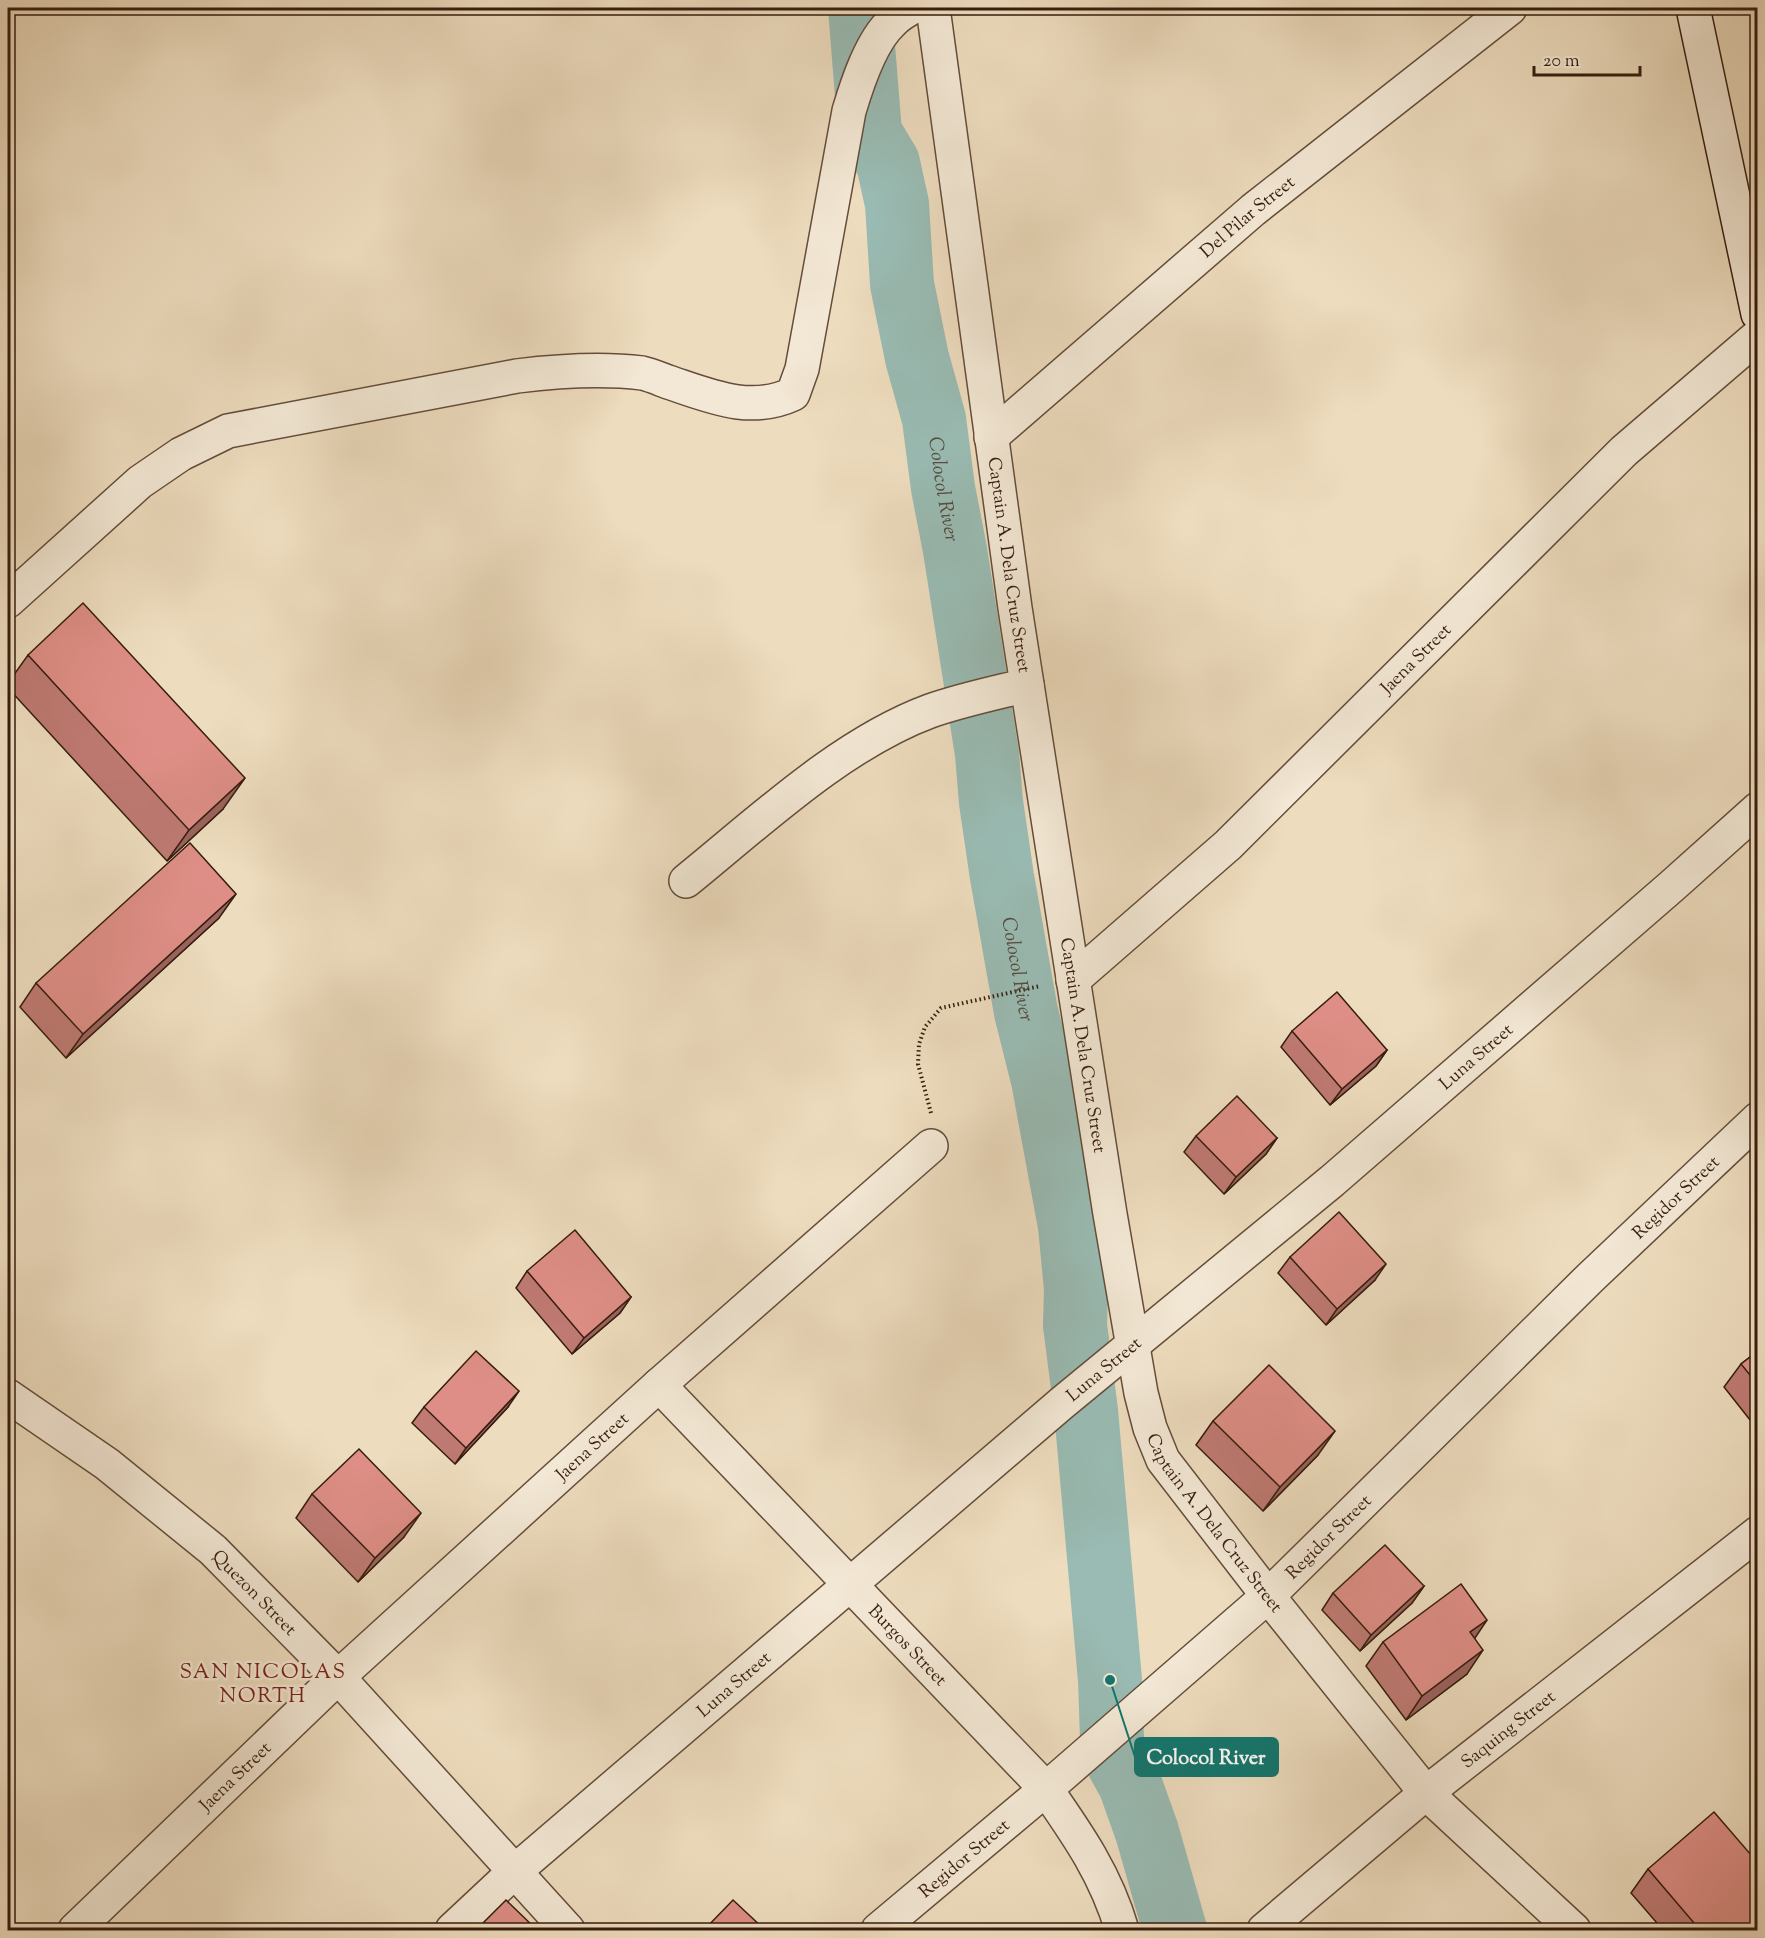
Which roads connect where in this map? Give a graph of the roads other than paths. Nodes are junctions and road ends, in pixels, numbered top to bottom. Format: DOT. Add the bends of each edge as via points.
graph roads {
  1 [pos="911,8"];
  2 [pos="933,8"];
  3 [pos="1510,8"];
  4 [pos="1693,8"];
  5 [pos="1758,314"];
  6 [pos="1758,336"];
  7 [pos="991,437"];
  8 [pos="8,601"];
  9 [pos="1017,687"];
  10 [pos="1758,809"];
  11 [pos="686,881"];
  12 [pos="1059,982"];
  13 [pos="1758,1119"];
  14 [pos="931,1146"];
  15 [pos="1124,1352"];
  16 [pos="659,1385"];
  17 [pos="8,1396"];
  18 [pos="1758,1533"];
  19 [pos="850,1584"];
  20 [pos="1268,1596"];
  21 [pos="338,1677"];
  22 [pos="1046,1789"];
  23 [pos="1426,1793"];
  24 [pos="514,1872"];
  25 [pos="75,1930"];
  26 [pos="452,1930"];
  27 [pos="568,1930"];
  28 [pos="878,1930"];
  29 [pos="1122,1930"];
  30 [pos="1264,1930"];
  31 [pos="1574,1930"];
  1 -- 8 [label="street" via="891,22 870,53 855,89 802,369 793,394 760,403 728,402 644,374 564,370 228,431 181,454 140,482"];
  2 -- 7 [label="street, Captain A. Dela Cruz Street"];
  3 -- 7 [label="street, Del Pilar Street" via="1252,210"];
  4 -- 5 [label="street"];
  6 -- 12 [label="street, Jaena Street" via="1624,451 1228,845"];
  7 -- 9 [label="street, Captain A. Dela Cruz Street"];
  9 -- 11 [label="street" via="930,711 842,757"];
  9 -- 12 [label="street, Captain A. Dela Cruz Street"];
  10 -- 15 [label="street, Luna Street" via="1332,1181"];
  12 -- 15 [label="street, Captain A. Dela Cruz Street"];
  13 -- 20 [label="street, Regidor Street" via="1590,1278"];
  14 -- 16 [label="street, Jaena Street"];
  15 -- 19 [label="street, Luna Street"];
  15 -- 20 [label="street, Captain A. Dela Cruz Street" via="1142,1393 1163,1460"];
  16 -- 19 [label="street, Burgos Street"];
  16 -- 21 [label="street, Jaena Street"];
  17 -- 21 [label="street, Quezon Street" via="107,1464 213,1550"];
  18 -- 23 [label="street, Saquing Street"];
  19 -- 22 [label="street, Burgos Street"];
  19 -- 24 [label="street, Luna Street"];
  20 -- 22 [label="street, Regidor Street"];
  20 -- 23 [label="street, Captain A. Dela Cruz Street"];
  21 -- 24 [label="street, Quezon Street"];
  21 -- 25 [label="street, Jaena Street"];
  22 -- 28 [label="street, Regidor Street"];
  22 -- 29 [label="street, Burgos Street" via="1084,1844 1114,1902"];
  23 -- 30 [label="street, Saquing Street"];
  23 -- 31 [label="street, Captain A. Dela Cruz Street"];
  24 -- 26 [label="street, Luna Street"];
  24 -- 27 [label="street, Quezon Street"];
}
